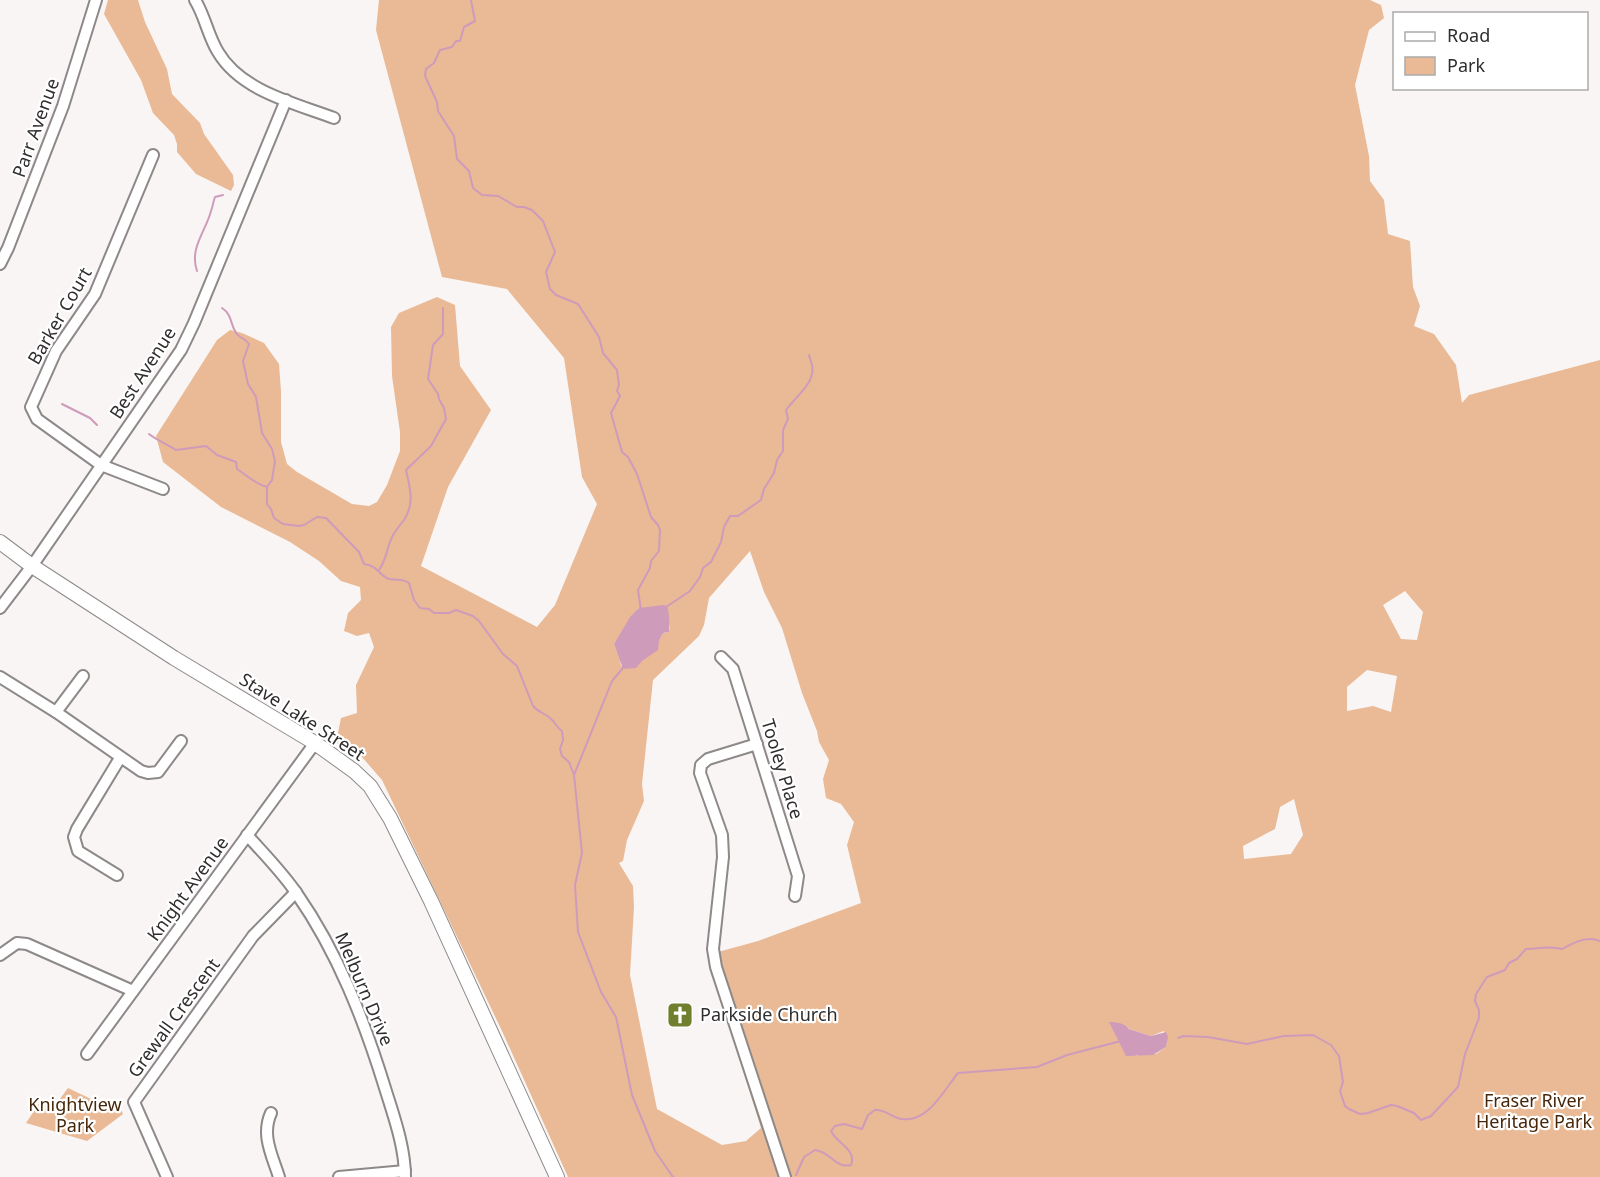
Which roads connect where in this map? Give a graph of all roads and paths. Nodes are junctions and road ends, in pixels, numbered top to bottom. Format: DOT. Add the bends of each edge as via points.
graph roads {
  1 [pos="96,0"];
  2 [pos="195,0"];
  3 [pos="286,100"];
  4 [pos="334,118"];
  5 [pos="153,155"];
  6 [pos="0,264"];
  7 [pos="101,465"];
  8 [pos="163,489"];
  9 [pos="0,542"];
  10 [pos="32,566"];
  11 [pos="0,608"];
  12 [pos="722,657"];
  13 [pos="83,676"];
  14 [pos="0,677"];
  15 [pos="56,712"];
  16 [pos="180,741"];
  17 [pos="315,743"];
  18 [pos="757,744"];
  19 [pos="120,758"];
  20 [pos="247,835"];
  21 [pos="117,875"];
  22 [pos="296,892"];
  23 [pos="795,896"];
  24 [pos="0,955"];
  25 [pos="133,991"];
  26 [pos="87,1054"];
  27 [pos="271,1113"];
  28 [pos="405,1174"];
  29 [pos="167,1177"];
  30 [pos="279,1177"];
  31 [pos="339,1177"];
  32 [pos="557,1177"];
  33 [pos="785,1177"];
  1 -- 6 [label="street, Parr Avenue" via="51,139"];
  2 -- 3 [label="street" via="212,42 227,64 248,83"];
  3 -- 4 [label="street"];
  3 -- 7 [label="street, Best Avenue" via="188,337"];
  5 -- 7 [label="street, Barker Court" via="95,294 56,351 31,402 37,419"];
  7 -- 8 [label="street"];
  7 -- 10 [label="street, Best Avenue"];
  9 -- 10 [label="main road, Stave Lake Street"];
  10 -- 11 [label="street, Best Avenue"];
  10 -- 17 [label="main road, Stave Lake Street"];
  12 -- 18 [label="street, Tooley Place" via="733,669"];
  13 -- 15 [label="street"];
  14 -- 15 [label="street"];
  15 -- 19 [label="street"];
  16 -- 19 [label="street" via="158,772 148,773"];
  17 -- 20 [label="street, Knight Avenue"];
  17 -- 32 [label="main road, Stave Lake Street" via="362,777 379,800 431,901"];
  18 -- 23 [label="street, Tooley Place" via="798,876"];
  18 -- 33 [label="street" via="708,759 701,765 700,773 722,835 713,949 716,967"];
  19 -- 21 [label="street" via="74,837 78,851"];
  20 -- 22 [label="street, Melburn Drive"];
  20 -- 25 [label="street, Knight Avenue"];
  22 -- 28 [label="street, Melburn Drive" via="325,937 358,1008 399,1133"];
  22 -- 29 [label="street, Grewall Crescent" via="253,936 134,1102"];
  24 -- 25 [label="street" via="17,943 27,944"];
  25 -- 26 [label="street, Knight Avenue"];
  27 -- 30 [label="street" via="266,1137"];
  28 -- 31 [label="street"];
}
